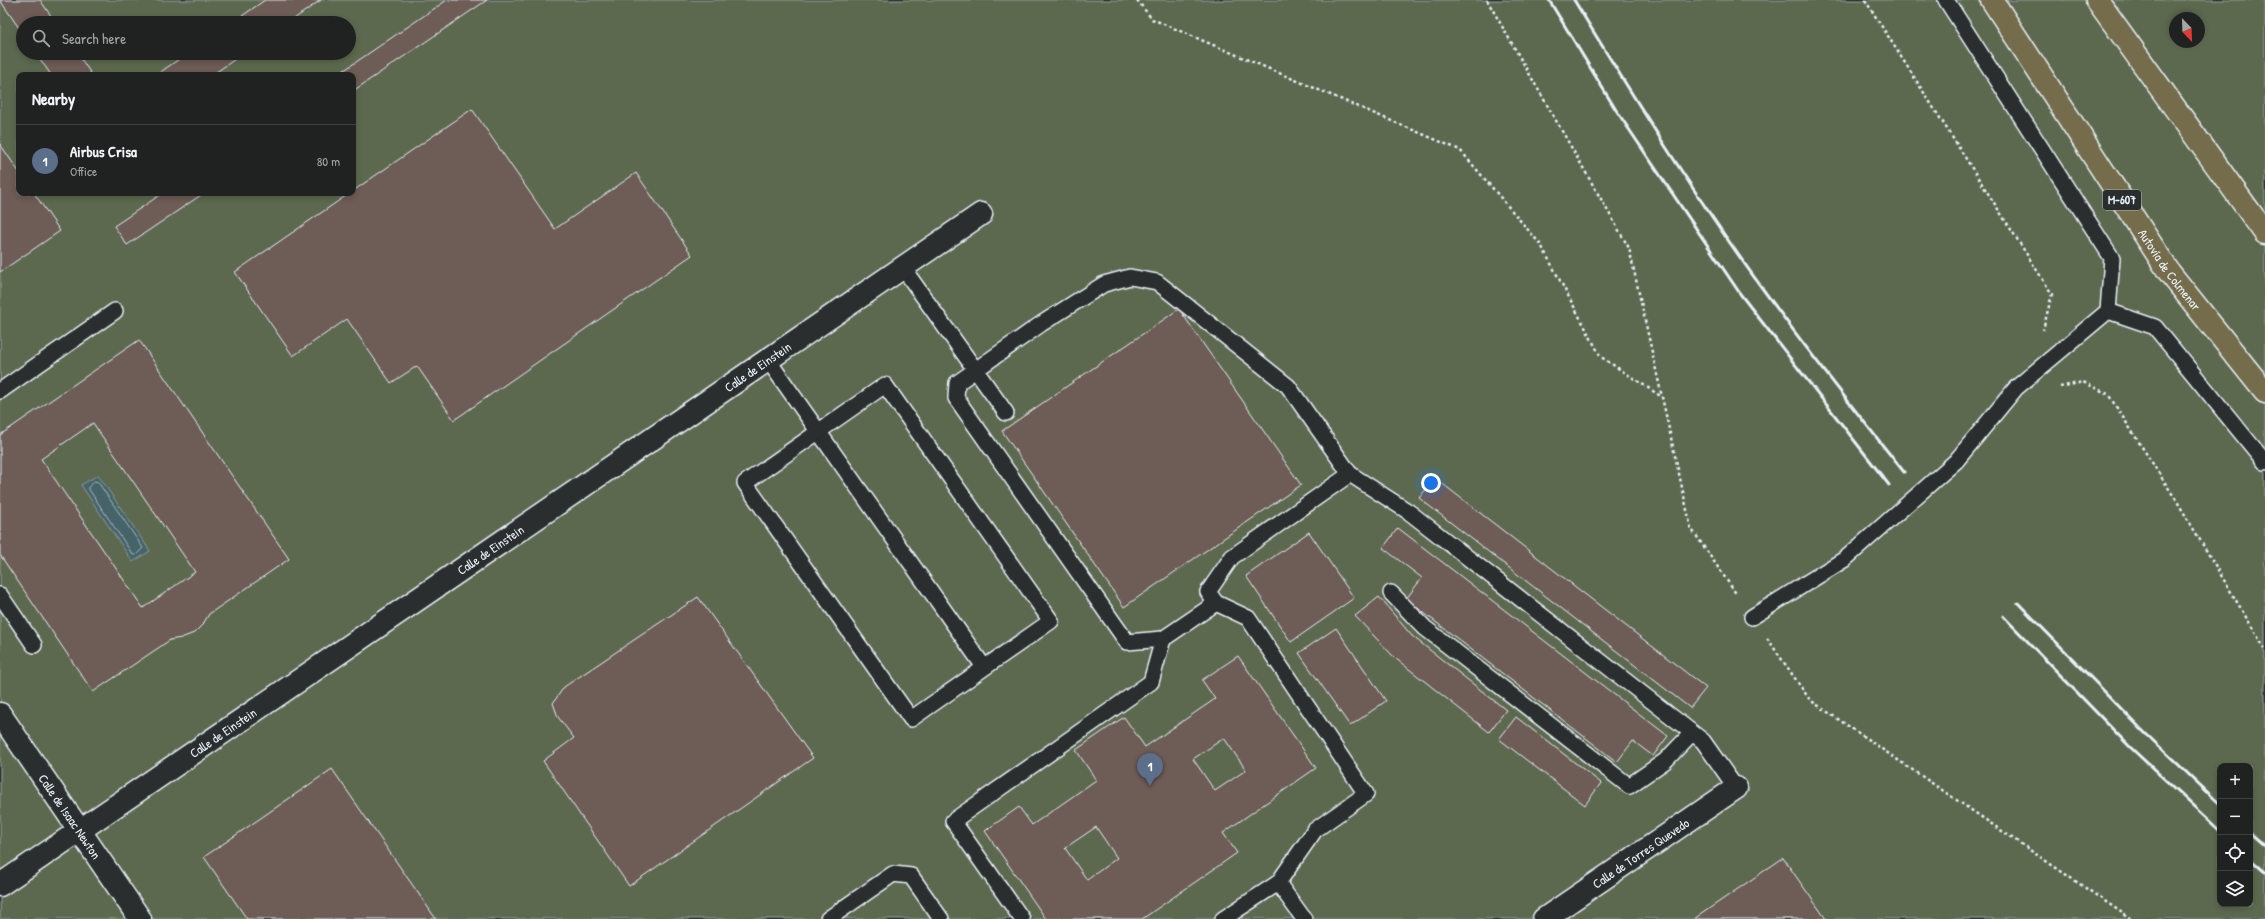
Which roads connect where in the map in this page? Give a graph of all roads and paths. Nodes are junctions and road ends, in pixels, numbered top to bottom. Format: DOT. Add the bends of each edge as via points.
graph roads {
  1 [pos="1137,0"];
  2 [pos="1487,0"];
  3 [pos="1946,0"];
  4 [pos="1992,0"];
  5 [pos="2097,0"];
  6 [pos="981,214"];
  7 [pos="2265,234"];
  8 [pos="903,268"];
  9 [pos="115,311"];
  10 [pos="2108,311"];
  11 [pos="768,360"];
  12 [pos="975,370"];
  13 [pos="0,391"];
  14 [pos="2265,392"];
  15 [pos="1662,397"];
  16 [pos="1006,413"];
  17 [pos="819,431"];
  18 [pos="2265,462"];
  19 [pos="1350,474"];
  20 [pos="1391,593"];
  21 [pos="0,595"];
  22 [pos="1216,603"];
  23 [pos="1752,617"];
  24 [pos="1163,639"];
  25 [pos="34,645"];
  26 [pos="984,667"];
  27 [pos="0,714"];
  28 [pos="1692,733"];
  29 [pos="1736,788"];
  30 [pos="81,831"];
  31 [pos="1278,883"];
  32 [pos="0,885"];
  33 [pos="140,919"];
  34 [pos="828,919"];
  35 [pos="941,919"];
  36 [pos="1022,919"];
  37 [pos="1223,919"];
  38 [pos="1304,919"];
  39 [pos="1544,919"];
  40 [pos="2131,919"];
  1 -- 15 [label="path" via="1152,19 1460,150 1541,245 1601,358"];
  2 -- 15 [label="path" via="1629,248"];
  3 -- 10 [label="lane" via="2112,258"];
  4 -- 14 [label="highway, Autovía de Colmenar / M-607" via="2169,272"];
  5 -- 7 [label="highway"];
  6 -- 8 [label="street, Calle de Einstein"];
  8 -- 11 [label="street, Calle de Einstein"];
  8 -- 12 [label="lane"];
  9 -- 13 [label="lane"];
  10 -- 18 [label="lane" via="2155,327"];
  10 -- 23 [label="lane, bridge" via="2016,388 1956,461 1845,559"];
  11 -- 17 [label="lane"];
  11 -- 30 [label="street, Calle de Einstein"];
  12 -- 16 [label="lane"];
  12 -- 19 [label="lane" via="1104,284 1130,278 1157,282 1288,386"];
  12 -- 24 [label="lane" via="957,383 956,398 1127,642"];
  15 -- 23 [label="path" via="1691,528"];
  17 -- 26 [label="lane"];
  17 -- 26 [label="lane" via="885,385 1033,595 1050,621"];
  17 -- 26 [label="lane" via="745,483 911,719"];
  19 -- 22 [label="lane" via="1232,557 1208,592"];
  19 -- 28 [label="lane" via="1409,512"];
  20 -- 28 [label="lane" via="1425,628 1629,786 1665,762"];
  21 -- 25 [label="lane"];
  22 -- 24 [label="lane"];
  22 -- 31 [label="lane" via="1248,618 1366,794 1315,830"];
  23 -- 40 [label="path" via="1810,700"];
  24 -- 36 [label="lane" via="1151,682 953,821"];
  27 -- 30 [label="street, Calle de Isaac Newton"];
  28 -- 29 [label="lane" via="1703,741"];
  29 -- 39 [label="street, Calle de Torres Quevedo"];
  30 -- 32 [label="street, Calle de Einstein"];
  30 -- 33 [label="street, Calle de Isaac Newton"];
  31 -- 37 [label="lane"];
  31 -- 38 [label="lane"];
  34 -- 35 [label="lane" via="893,874 911,876"];
}
